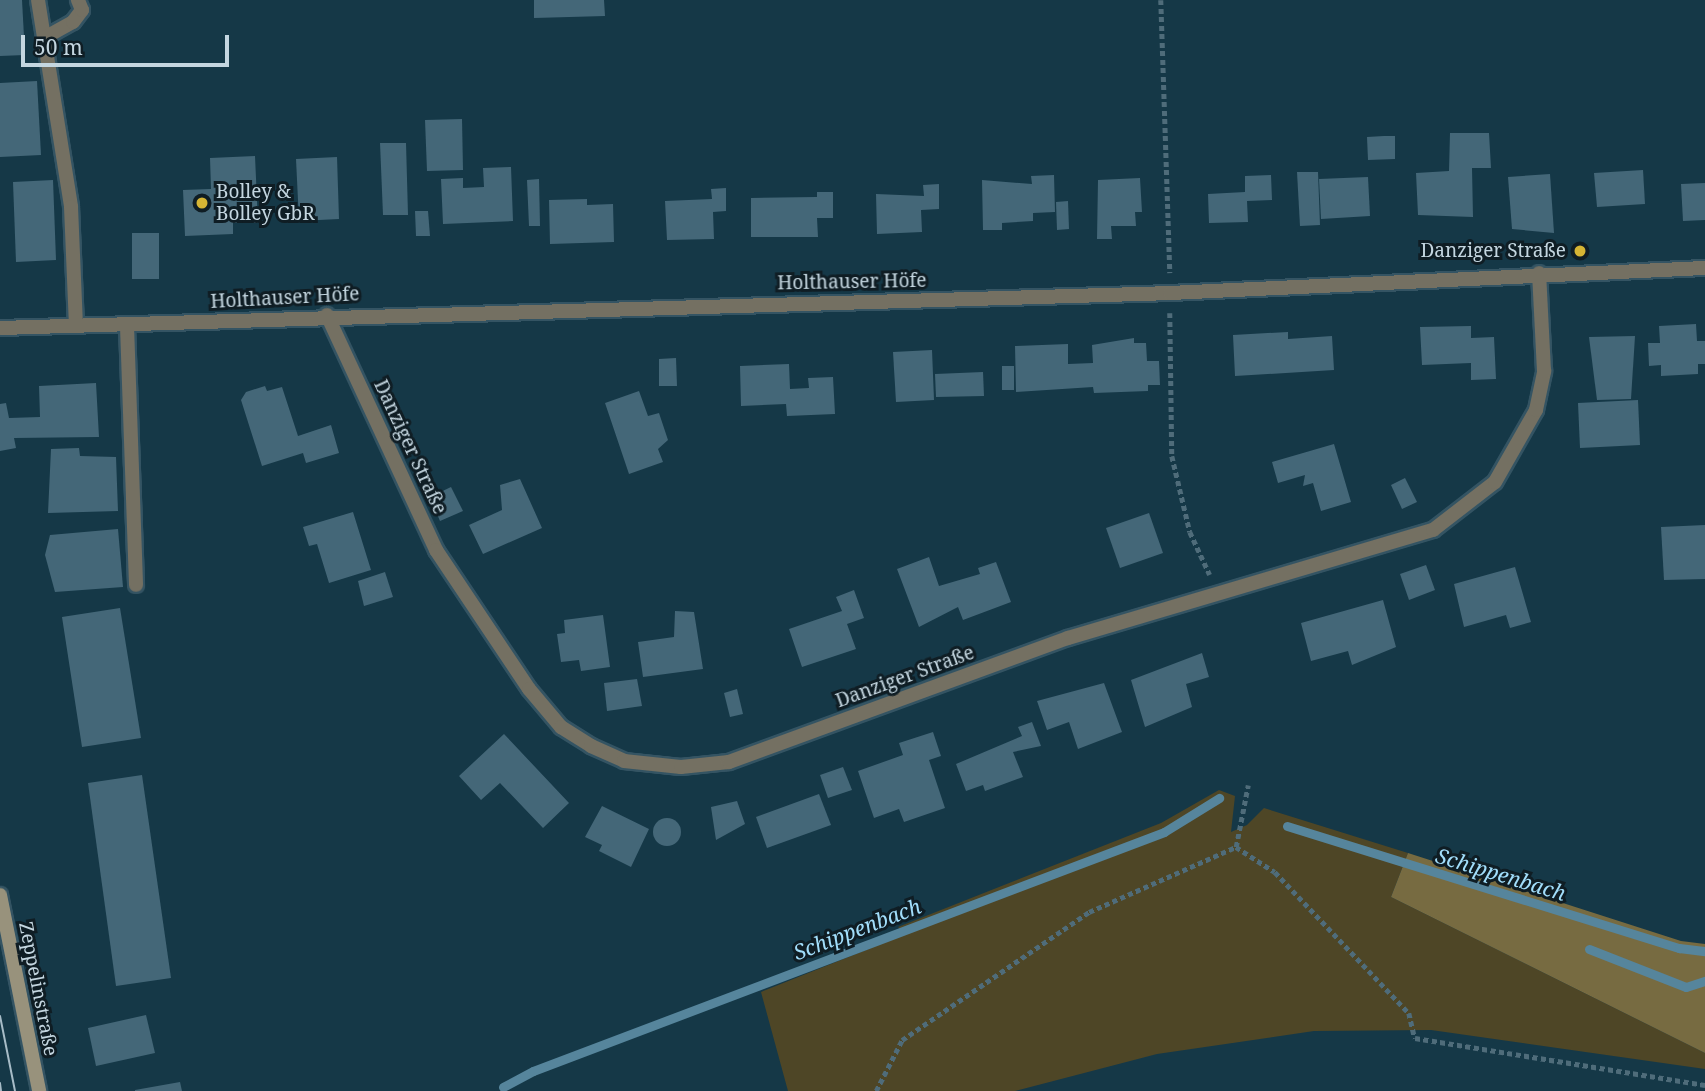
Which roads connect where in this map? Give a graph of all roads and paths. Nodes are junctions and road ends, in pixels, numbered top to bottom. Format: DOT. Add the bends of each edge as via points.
graph roads {
  1 [pos="38,0"];
  2 [pos="78,0"];
  3 [pos="44,38"];
  4 [pos="1705,268"];
  5 [pos="1539,273"];
  6 [pos="327,315"];
  7 [pos="76,326"];
  8 [pos="127,326"];
  9 [pos="0,328"];
  10 [pos="136,585"];
  11 [pos="1248,785"];
  12 [pos="1236,847"];
  13 [pos="0,895"];
  14 [pos="1705,1085"];
  15 [pos="39,1091"];
  16 [pos="876,1091"];
  1 -- 3 [label="street"];
  2 -- 3 [label="street" via="82,10 73,22"];
  3 -- 7 [label="street" via="71,207"];
  4 -- 5 [label="street, Holthauser Höfe"];
  5 -- 6 [label="street, Holthauser Höfe" via="1170,293"];
  5 -- 6 [label="street, Danziger Straße" via="1544,370 1536,410 1495,482 1433,530 1068,638 729,762 681,767 624,761 590,746 561,727 529,689 436,550"];
  6 -- 8 [label="street, Holthauser Höfe"];
  7 -- 8 [label="street, Holthauser Höfe"];
  7 -- 9 [label="street, Holthauser Höfe"];
  8 -- 10 [label="street"];
  11 -- 12 [label="path"];
  12 -- 14 [label="path" via="1275,872 1409,1013 1415,1038"];
  12 -- 16 [label="path" via="1089,912 902,1040"];
  13 -- 15 [label="main road, Zeppelinstraße"];
}
